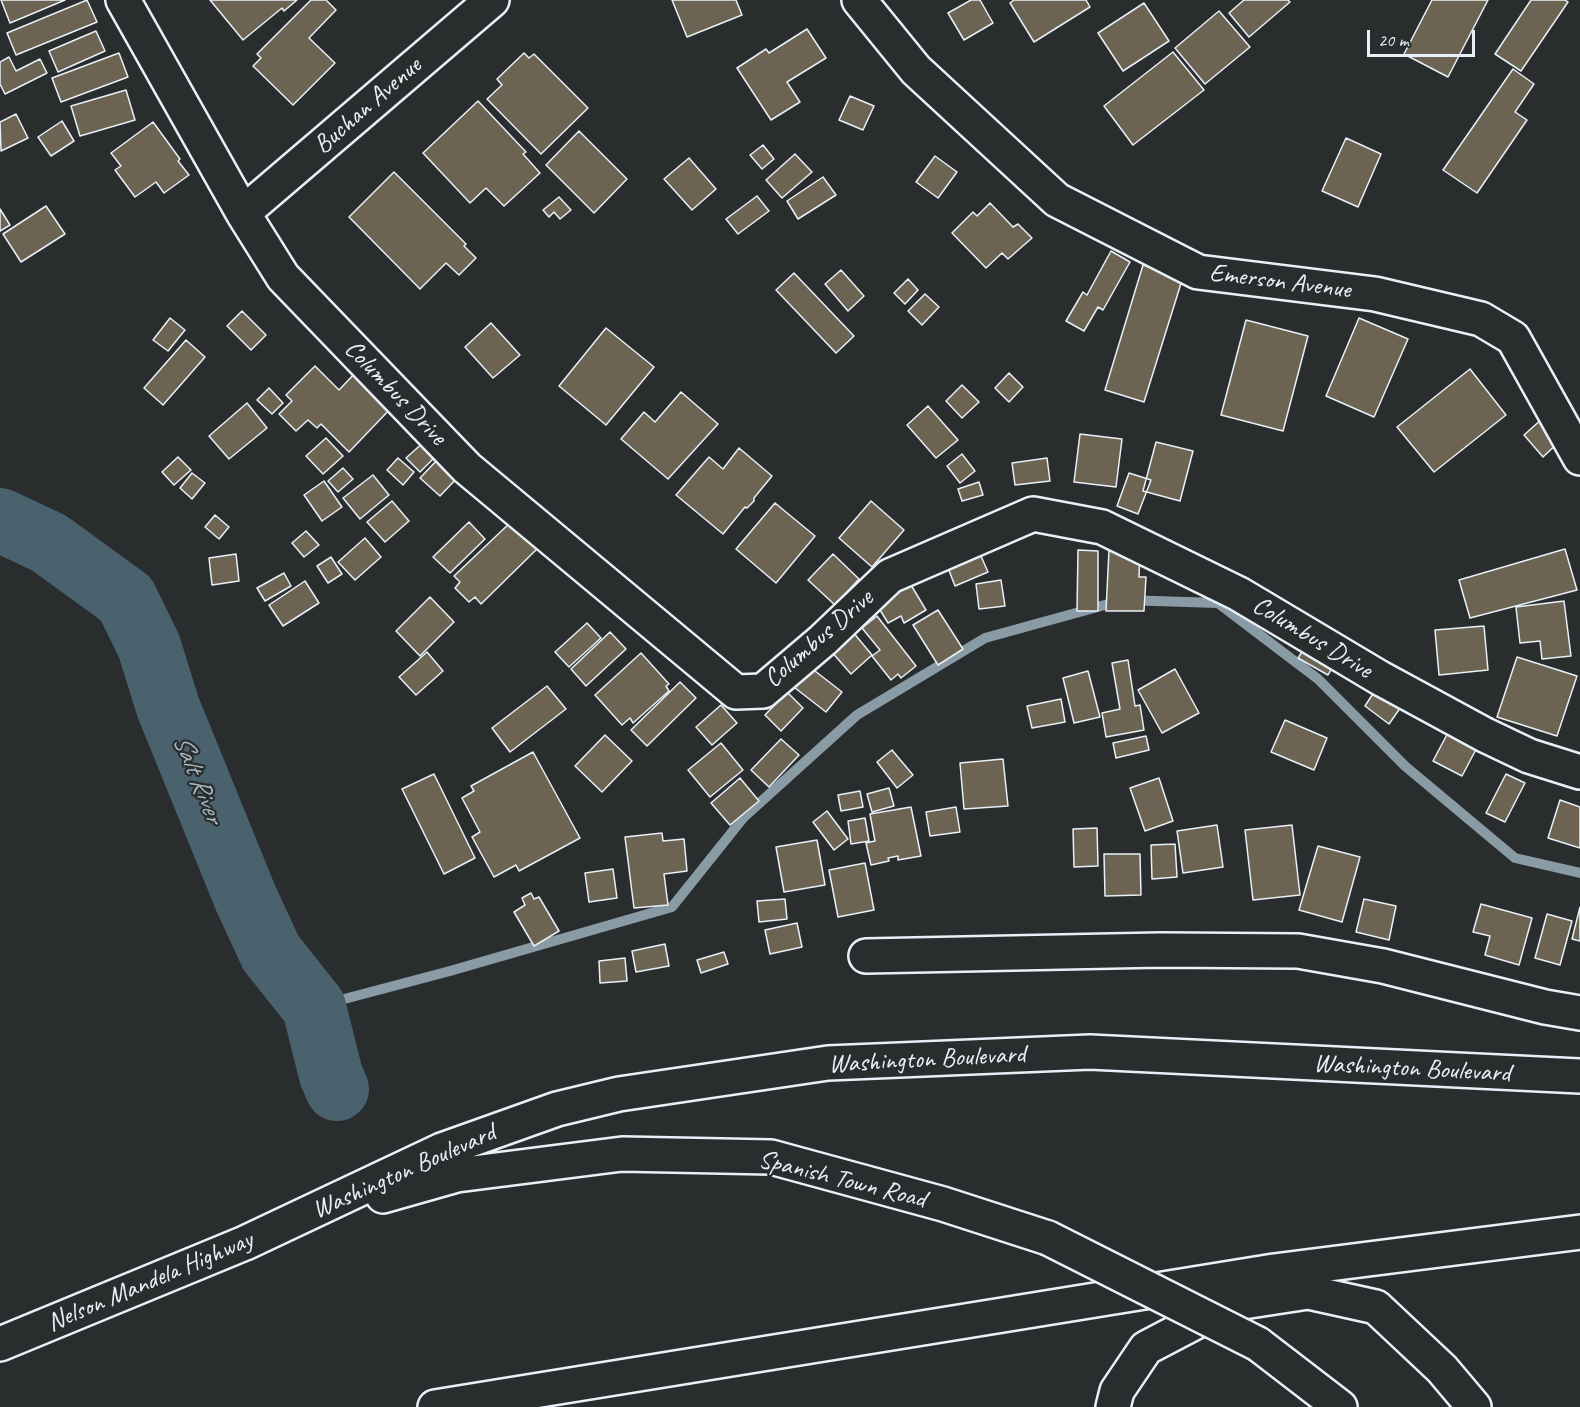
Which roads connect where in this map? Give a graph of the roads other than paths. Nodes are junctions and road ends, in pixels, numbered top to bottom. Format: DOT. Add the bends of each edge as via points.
graph roads {
  1 [pos="123,0"];
  2 [pos="492,0"];
  3 [pos="859,0"];
  4 [pos="243,213"];
  5 [pos="1580,458"];
  6 [pos="1580,772"];
  7 [pos="866,956"];
  8 [pos="1580,1013"];
  9 [pos="1580,1076"];
  10 [pos="300,1219"];
  11 [pos="1580,1232"];
  12 [pos="0,1344"];
  13 [pos="435,1407"];
  14 [pos="1113,1407"];
  15 [pos="1340,1407"];
  16 [pos="1474,1407"];
  1 -- 4 [label="main road, Columbus Drive"];
  2 -- 4 [label="main road, Buchan Avenue"];
  3 -- 5 [label="main road, Emerson Avenue" via="916,70 1067,206 1198,272 1375,294 1481,320 1513,338"];
  4 -- 6 [label="main road, Columbus Drive" via="283,277 467,468 736,692 763,691 890,576 1033,514 1102,527 1239,594 1485,735 1529,756"];
  7 -- 8 [label="main road" via="1298,951 1383,966"];
  9 -- 10 [label="main road, Washington Boulevard" via="1090,1052 828,1064 619,1094 557,1109 442,1150"];
  10 -- 12 [label="main road, Nelson Mandela Highway"];
  10 -- 15 [label="main road, Spanish Town Road, bridge" via="457,1175 622,1154 771,1157 943,1204 1048,1238 1258,1344"];
  11 -- 13 [label="main road" via="1274,1271"];
  14 -- 16 [label="main road" via="1117,1391 1146,1348 1230,1304 1308,1292 1376,1307 1442,1369"];
}
